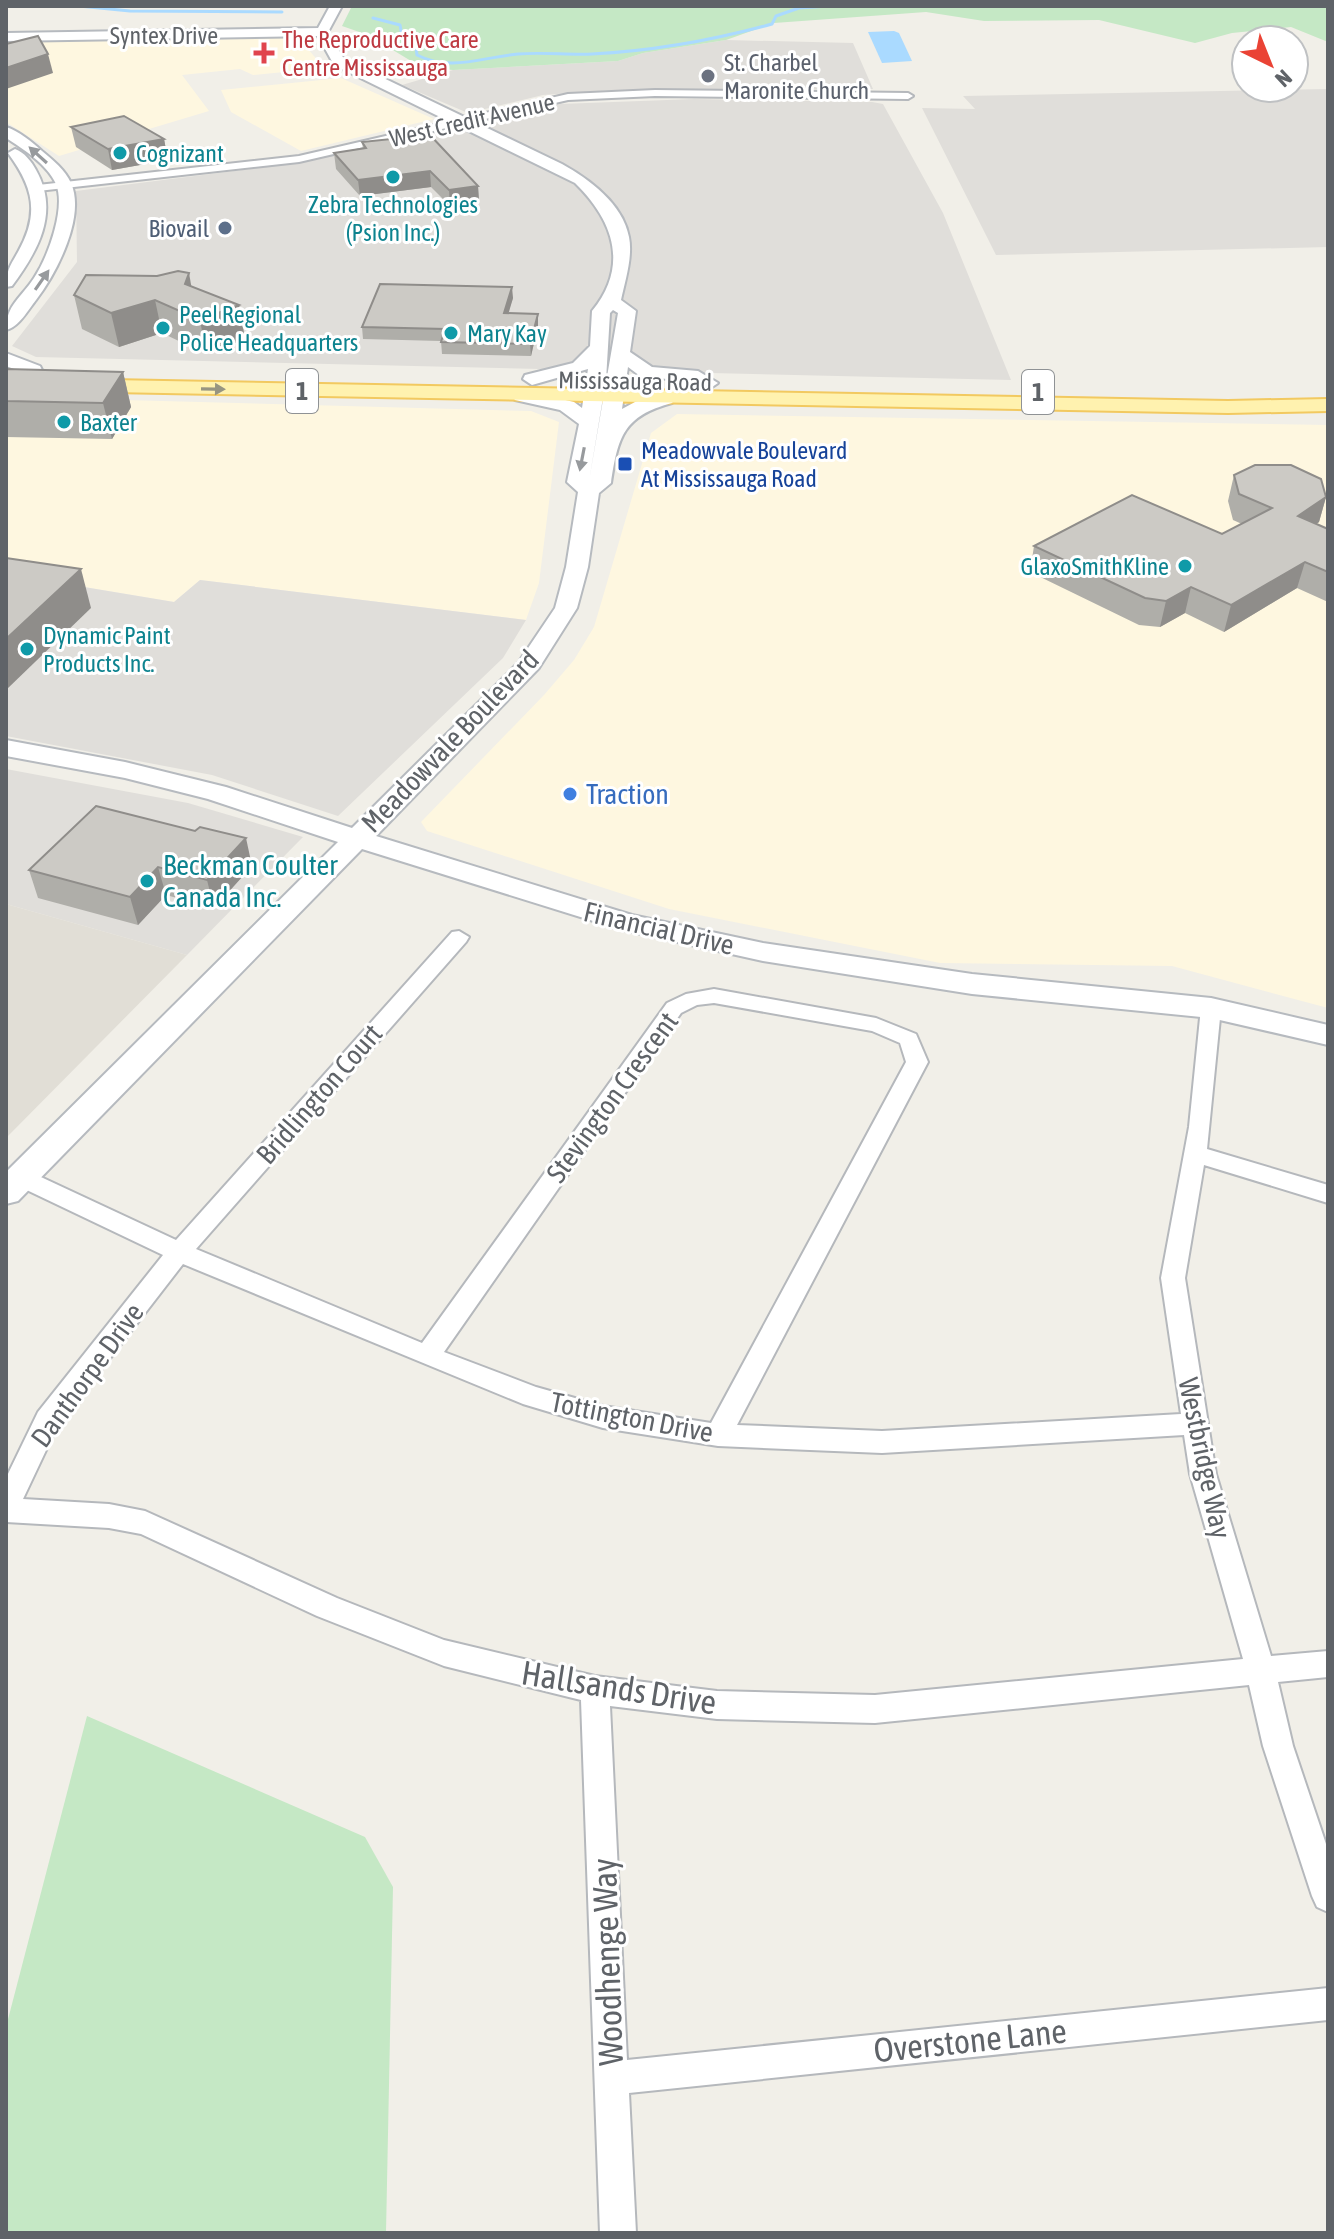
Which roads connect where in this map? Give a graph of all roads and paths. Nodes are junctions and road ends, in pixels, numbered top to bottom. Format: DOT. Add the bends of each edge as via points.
graph roads {
  1 [pos="336,6"];
  2 [pos="322,32"];
  3 [pos="6,37"];
  4 [pos="908,96"];
  5 [pos="464,121"];
  6 [pos="6,131"];
  7 [pos="6,146"];
  8 [pos="65,185"];
  9 [pos="38,188"];
  10 [pos="6,282"];
  11 [pos="612,302"];
  12 [pos="6,325"];
  13 [pos="599,347"];
  14 [pos="620,353"];
  15 [pos="6,359"];
  16 [pos="6,369"];
  17 [pos="30,377"];
  18 [pos="709,383"];
  19 [pos="6,386"];
  20 [pos="527,387"];
  21 [pos="605,388"];
  22 [pos="665,399"];
  23 [pos="1264,404"];
  24 [pos="1328,405"];
  25 [pos="589,422"];
  26 [pos="607,441"];
  27 [pos="589,490"];
  28 [pos="6,748"];
  29 [pos="357,838"];
  30 [pos="459,937"];
  31 [pos="1211,1008"];
  32 [pos="1328,1035"];
  33 [pos="1195,1154"];
  34 [pos="13,1184"];
  35 [pos="1328,1194"];
  36 [pos="179,1252"];
  37 [pos="427,1356"];
  38 [pos="1193,1424"];
  39 [pos="718,1435"];
  40 [pos="6,1508"];
  41 [pos="1328,1664"];
  42 [pos="1260,1669"];
  43 [pos="595,1690"];
  44 [pos="1328,1896"];
  45 [pos="1328,2004"];
  46 [pos="612,2078"];
  47 [pos="618,2233"];
  1 -- 2 [label="main road"];
  2 -- 3 [label="main road, Syntex Drive"];
  2 -- 5 [label="main road, Meadowvale Boulevard" via="339,62"];
  4 -- 5 [label="street, West Credit Avenue" via="568,97"];
  5 -- 8 [label="street, West Credit Avenue" via="299,159"];
  5 -- 11 [label="main road, Meadowvale Boulevard" via="580,180 598,197 621,237"];
  8 -- 6 [label="main road, one-way" via="31,148"];
  7 -- 9 [label="main road" via="31,169"];
  8 -- 9 [label="street, West Credit Avenue"];
  12 -- 8 [label="main road, one-way" via="55,261 63,237"];
  9 -- 10 [label="main road" via="37,233"];
  11 -- 13 [label="main road, Meadowvale Boulevard" via="601,311"];
  11 -- 14 [label="main road, Meadowvale Boulevard" via="627,311"];
  13 -- 20 [label="main road" via="580,367"];
  13 -- 21 [label="main road, Meadowvale Boulevard"];
  14 -- 18 [label="main road" via="651,373 698,377"];
  14 -- 21 [label="main road, Meadowvale Boulevard"];
  15 -- 17 [label="main road"];
  16 -- 17 [label="main road, Mississauga Road / 1"];
  17 -- 19 [label="main road, Mississauga Road / 1"];
  17 -- 20 [label="main road, Mississauga Road / 1"];
  18 -- 21 [label="main road, Mississauga Road / 1"];
  18 -- 23 [label="main road, Mississauga Road / 1" via="1225,397"];
  20 -- 21 [label="main road, Mississauga Road / 1"];
  20 -- 25 [label="main road"];
  21 -- 22 [label="main road, Mississauga Road / 1"];
  21 -- 25 [label="main road, Meadowvale Boulevard"];
  21 -- 26 [label="main road, Meadowvale Boulevard"];
  22 -- 23 [label="main road, Mississauga Road / 1"];
  22 -- 26 [label="main road" via="633,410"];
  23 -- 24 [label="main road, Mississauga Road / 1"];
  25 -- 27 [label="main road, Meadowvale Boulevard, one-way" via="577,482"];
  26 -- 27 [label="main road, Meadowvale Boulevard" via="601,483"];
  27 -- 29 [label="main road, Meadowvale Boulevard" via="566,608 527,668"];
  28 -- 29 [label="main road, Financial Drive" via="217,793"];
  29 -- 31 [label="main road, Financial Drive" via="599,915 763,952 972,984"];
  29 -- 34 [label="main road, Meadowvale Boulevard"];
  30 -- 36 [label="street, Bridlington Court"];
  31 -- 32 [label="main road, Financial Drive"];
  31 -- 33 [label="street, Westbridge Way"];
  33 -- 35 [label="street"];
  33 -- 38 [label="street, Westbridge Way" via="1173,1278"];
  34 -- 36 [label="street, Tottington Drive" via="54,1196"];
  36 -- 37 [label="street, Tottington Drive"];
  36 -- 40 [label="street, Danthorpe Drive" via="47,1420"];
  37 -- 39 [label="street, Tottington Drive" via="582,1412"];
  37 -- 39 [label="street, Stevington Crescent" via="674,1008 714,996 876,1025 909,1039 917,1062"];
  38 -- 39 [label="street, Tottington Drive" via="882,1442"];
  38 -- 42 [label="street, Westbridge Way"];
  40 -- 43 [label="street, Hallsands Drive" via="145,1523 327,1607 444,1653"];
  41 -- 42 [label="street, Hallsands Drive"];
  42 -- 43 [label="street, Hallsands Drive" via="875,1709 717,1705"];
  42 -- 44 [label="street, Westbridge Way" via="1278,1746"];
  43 -- 46 [label="street, Woodhenge Way"];
  45 -- 46 [label="street, Overstone Lane"];
  46 -- 47 [label="street, Woodhenge Way"];
}
